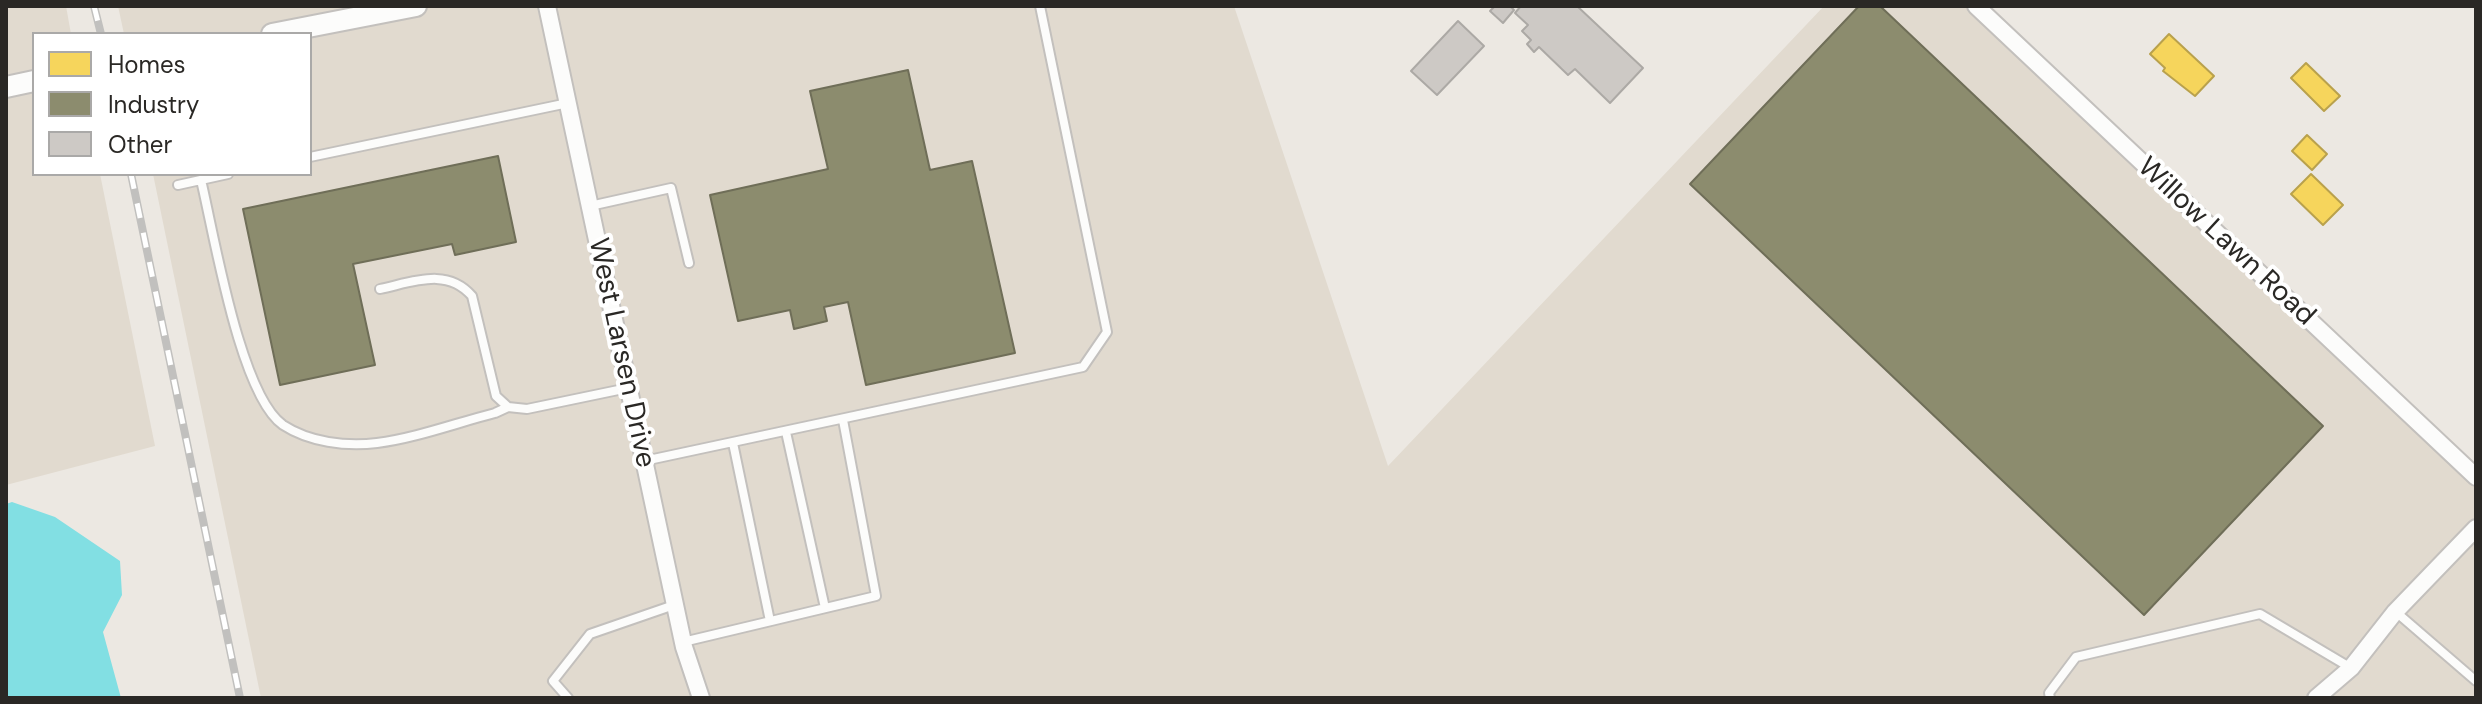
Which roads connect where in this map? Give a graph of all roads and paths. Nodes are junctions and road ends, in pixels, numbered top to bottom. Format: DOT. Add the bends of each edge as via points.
graph roads {
  1 [pos="416,6"];
  2 [pos="547,6"];
  3 [pos="1040,6"];
  4 [pos="1976,6"];
  5 [pos="282,32"];
  6 [pos="32,81"];
  7 [pos="6,87"];
  8 [pos="568,103"];
  9 [pos="312,157"];
  10 [pos="219,176"];
  11 [pos="201,180"];
  12 [pos="178,185"];
  13 [pos="590,206"];
  14 [pos="689,263"];
  15 [pos="380,289"];
  16 [pos="629,388"];
  17 [pos="508,407"];
  18 [pos="843,420"];
  19 [pos="786,432"];
  20 [pos="733,443"];
  21 [pos="644,461"];
  22 [pos="2476,477"];
  23 [pos="2476,528"];
  24 [pos="675,605"];
  25 [pos="825,608"];
  26 [pos="2395,612"];
  27 [pos="770,621"];
  28 [pos="683,642"];
  29 [pos="2351,668"];
  30 [pos="2476,681"];
  31 [pos="568,698"];
  32 [pos="701,698"];
  33 [pos="2050,698"];
  34 [pos="2316,698"];
  1 -- 5 [label="street"];
  2 -- 8 [label="street, West Larsen Drive"];
  3 -- 18 [label="lane" via="1107,332 1083,367"];
  4 -- 22 [label="street, Willow Lawn Road"];
  6 -- 7 [label="street"];
  8 -- 9 [label="lane"];
  8 -- 13 [label="street, West Larsen Drive"];
  10 -- 11 [label="lane"];
  11 -- 12 [label="lane"];
  11 -- 17 [label="lane" via="247,366 264,404 281,424 325,442 376,443"];
  13 -- 14 [label="lane" via="671,188"];
  13 -- 16 [label="street, West Larsen Drive"];
  15 -- 17 [label="lane" via="435,277 463,286 472,296 496,396"];
  16 -- 17 [label="lane" via="527,409"];
  16 -- 21 [label="street, West Larsen Drive"];
  18 -- 19 [label="lane"];
  18 -- 25 [label="lane" via="876,596"];
  19 -- 20 [label="lane"];
  19 -- 25 [label="lane"];
  20 -- 21 [label="lane"];
  20 -- 27 [label="lane"];
  21 -- 24 [label="street, West Larsen Drive"];
  23 -- 26 [label="street"];
  24 -- 28 [label="street, West Larsen Drive"];
  24 -- 31 [label="lane" via="590,634 553,681"];
  25 -- 27 [label="lane"];
  26 -- 29 [label="street"];
  26 -- 30 [label="lane"];
  27 -- 28 [label="lane"];
  28 -- 32 [label="street, West Larsen Drive"];
  29 -- 33 [label="lane" via="2260,614 2076,657"];
  29 -- 34 [label="street"];
}
